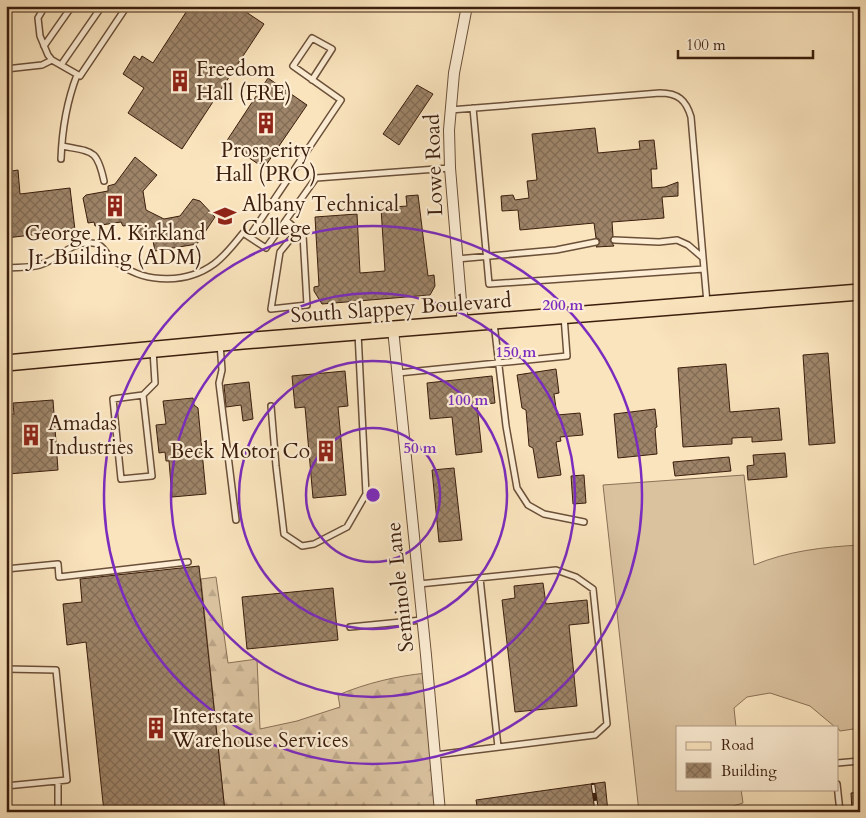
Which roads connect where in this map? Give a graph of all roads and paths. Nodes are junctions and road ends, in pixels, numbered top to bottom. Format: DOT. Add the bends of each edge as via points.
graph roads {
  1 [pos="45,6"];
  2 [pos="72,6"];
  3 [pos="102,6"];
  4 [pos="127,6"];
  5 [pos="467,6"];
  6 [pos="44,46"];
  7 [pos="52,60"];
  8 [pos="61,65"];
  9 [pos="6,69"];
  10 [pos="77,75"];
  11 [pos="312,80"];
  12 [pos="473,108"];
  13 [pos="449,110"];
  14 [pos="62,146"];
  15 [pos="61,159"];
  16 [pos="450,168"];
  17 [pos="104,182"];
  18 [pos="286,220"];
  19 [pos="298,230"];
  20 [pos="249,237"];
  21 [pos="614,240"];
  22 [pos="596,242"];
  23 [pos="486,256"];
  24 [pos="703,257"];
  25 [pos="457,259"];
  26 [pos="6,268"];
  27 [pos="704,269"];
  28 [pos="860,292"];
  29 [pos="707,304"];
  30 [pos="564,316"];
  31 [pos="494,322"];
  32 [pos="463,325"];
  33 [pos="393,329"];
  34 [pos="358,332"];
  35 [pos="220,344"];
  36 [pos="153,349"];
  37 [pos="499,362"];
  38 [pos="6,363"];
  39 [pos="398,373"];
  40 [pos="143,395"];
  41 [pos="271,406"];
  42 [pos="236,520"];
  43 [pos="584,522"];
  44 [pos="188,562"];
  45 [pos="6,570"];
  46 [pos="480,578"];
  47 [pos="419,584"];
  48 [pos="422,620"];
  49 [pos="350,627"];
  50 [pos="6,669"];
  51 [pos="498,747"];
  52 [pos="435,755"];
  53 [pos="860,761"];
  54 [pos="838,763"];
  55 [pos="58,781"];
  56 [pos="6,786"];
  57 [pos="838,790"];
  58 [pos="58,812"];
  59 [pos="440,812"];
  60 [pos="840,812"];
  1 -- 6 [label="lane" via="38,18"];
  2 -- 6 [label="lane"];
  3 -- 8 [label="lane"];
  4 -- 10 [label="lane" via="80,76"];
  5 -- 13 [label="street, Lowe Road"];
  6 -- 7 [label="lane"];
  7 -- 8 [label="lane"];
  7 -- 9 [label="lane" via="42,65"];
  8 -- 10 [label="lane"];
  10 -- 14 [label="lane" via="71,90"];
  11 -- 11 [label="lane" via="293,66 312,38 332,50"];
  11 -- 20 [label="lane" via="341,100"];
  12 -- 13 [label="lane"];
  12 -- 23 [label="lane"];
  12 -- 24 [label="lane" via="660,93 680,97 691,117"];
  13 -- 16 [label="street, Lowe Road"];
  14 -- 15 [label="lane"];
  14 -- 17 [label="lane" via="96,156"];
  16 -- 18 [label="lane" via="316,178"];
  16 -- 25 [label="street, Lowe Road"];
  18 -- 19 [label="lane"];
  18 -- 20 [label="lane" via="266,248"];
  19 -- 19 [label="lane" via="303,235 307,305 271,309 280,252"];
  20 -- 26 [label="lane" via="243,233 227,253 199,272 172,279 136,273 110,258 94,242 76,244 39,265"];
  21 -- 24 [label="lane" via="677,240"];
  22 -- 23 [label="lane" via="556,250"];
  23 -- 25 [label="lane"];
  23 -- 27 [label="lane" via="489,284"];
  24 -- 27 [label="lane"];
  25 -- 32 [label="street, Lowe Road"];
  27 -- 29 [label="lane"];
  28 -- 29 [label="main road, South Slappey Boulevard"];
  29 -- 30 [label="main road, South Slappey Boulevard"];
  30 -- 31 [label="main road, South Slappey Boulevard"];
  30 -- 37 [label="lane" via="567,356"];
  31 -- 32 [label="main road, South Slappey Boulevard"];
  31 -- 37 [label="lane"];
  32 -- 33 [label="main road, South Slappey Boulevard"];
  33 -- 34 [label="main road, South Slappey Boulevard"];
  33 -- 39 [label="street, Seminole Lane"];
  34 -- 35 [label="main road, South Slappey Boulevard"];
  34 -- 41 [label="lane" via="366,494 347,527 314,544 302,546 284,534"];
  35 -- 36 [label="main road, South Slappey Boulevard"];
  35 -- 42 [label="lane" via="222,370 219,383"];
  36 -- 38 [label="main road, South Slappey Boulevard"];
  36 -- 40 [label="lane" via="154,383"];
  37 -- 39 [label="lane"];
  37 -- 43 [label="lane" via="517,488 528,505 544,514"];
  39 -- 47 [label="street, Seminole Lane"];
  40 -- 40 [label="lane" via="114,399 121,479 152,476"];
  44 -- 45 [label="lane" via="59,577 58,564"];
  46 -- 47 [label="lane"];
  46 -- 51 [label="lane"];
  46 -- 51 [label="lane" via="556,570 576,577 593,589 607,724 595,735"];
  47 -- 48 [label="street, Seminole Lane"];
  48 -- 49 [label="lane"];
  48 -- 52 [label="street, Seminole Lane"];
  50 -- 55 [label="lane" via="56,670 67,780"];
  51 -- 52 [label="lane"];
  52 -- 59 [label="street, Seminole Lane"];
  53 -- 54 [label="lane"];
  55 -- 56 [label="lane"];
  55 -- 58 [label="lane"];
  57 -- 60 [label="lane"];
}
